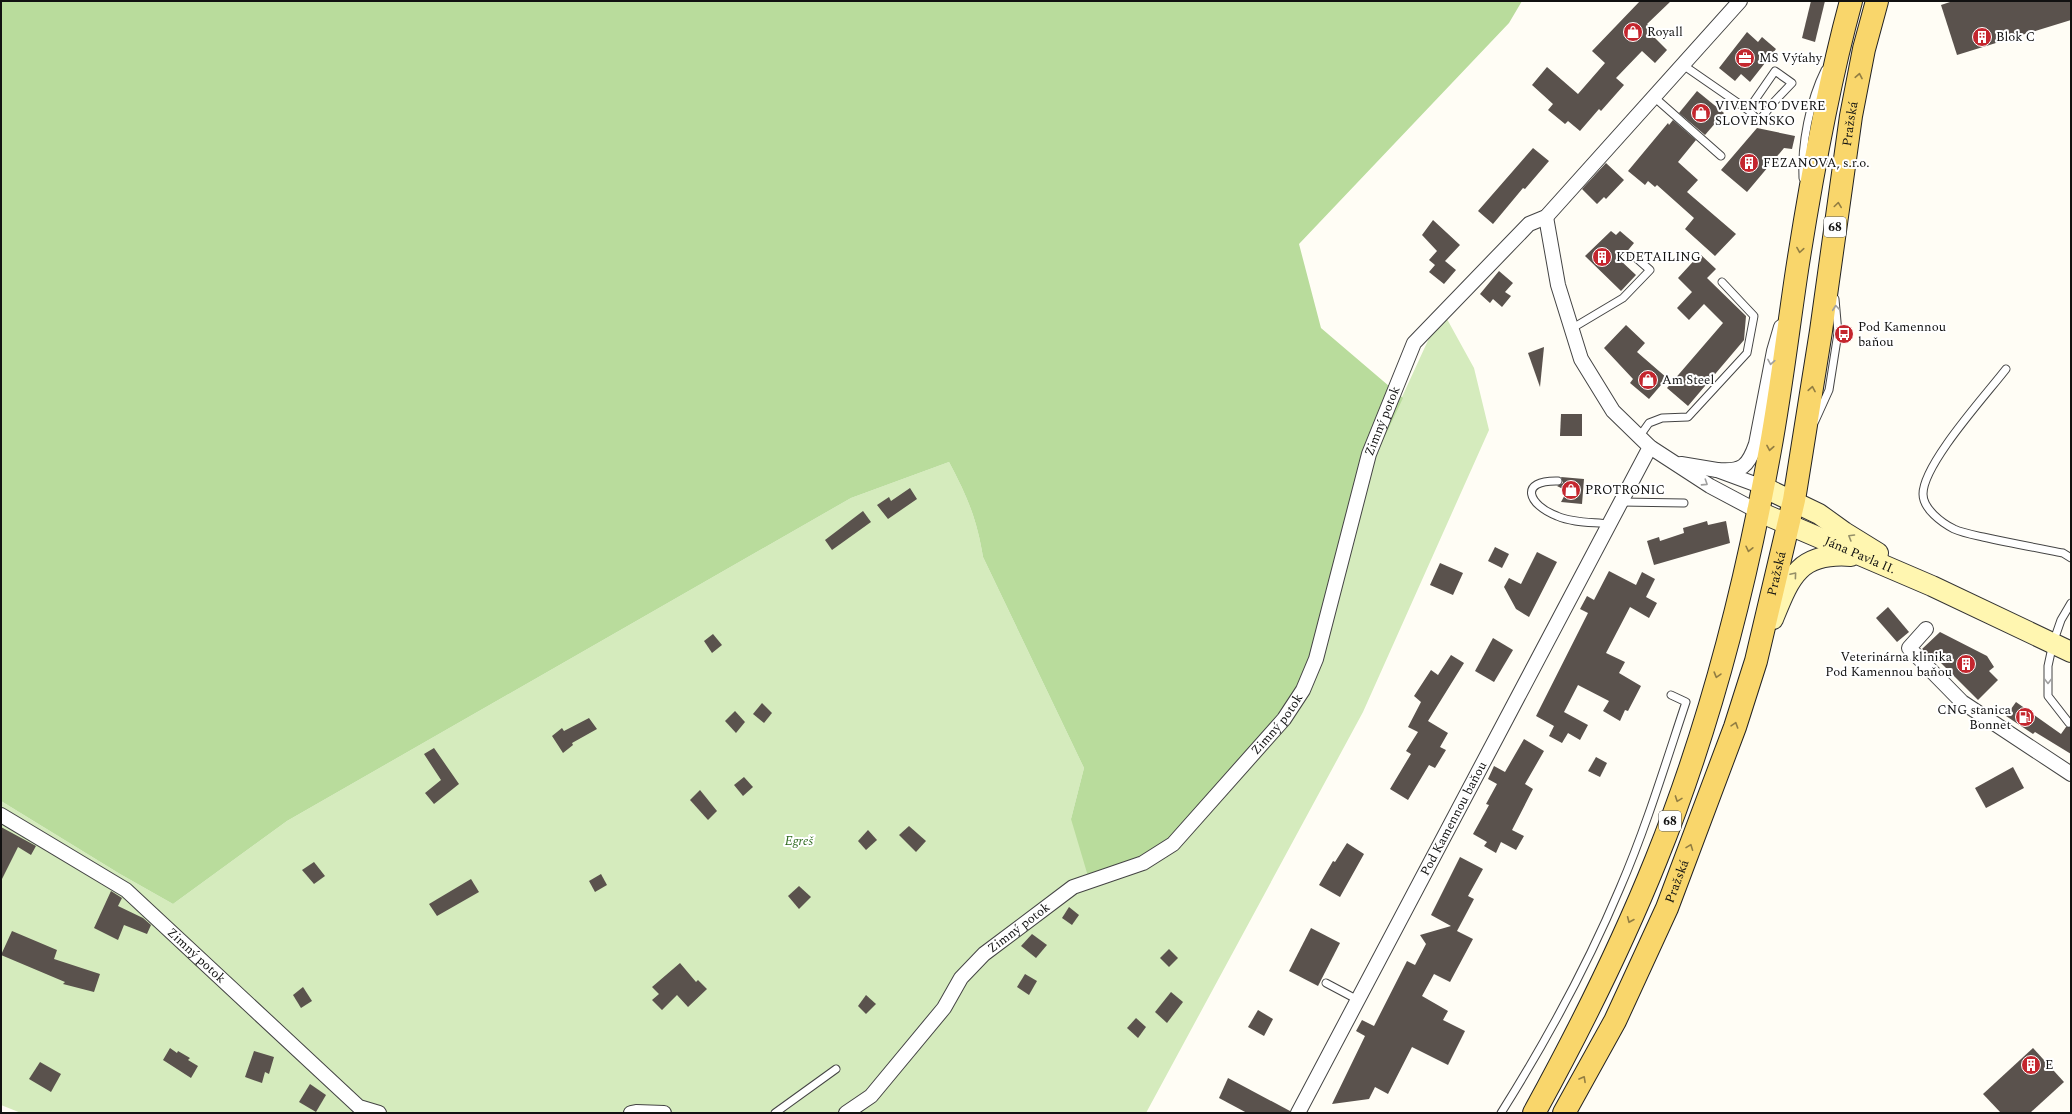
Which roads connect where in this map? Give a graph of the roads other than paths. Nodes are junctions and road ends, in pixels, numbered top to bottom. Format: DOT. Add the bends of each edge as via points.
graph roads {
  1 [pos="1740,1"];
  2 [pos="1851,1"];
  3 [pos="1877,1"];
  4 [pos="1683,65"];
  5 [pos="1654,97"];
  6 [pos="1748,110"];
  7 [pos="1722,156"];
  8 [pos="1546,217"];
  9 [pos="1634,256"];
  10 [pos="1797,271"];
  11 [pos="1722,282"];
  12 [pos="1571,329"];
  13 [pos="2006,369"];
  14 [pos="1639,436"];
  15 [pos="1650,447"];
  16 [pos="1801,453"];
  17 [pos="1673,462"];
  18 [pos="1717,470"];
  19 [pos="1558,481"];
  20 [pos="1763,487"];
  21 [pos="1794,500"];
  22 [pos="1620,502"];
  23 [pos="1684,503"];
  24 [pos="1757,511"];
  25 [pos="1819,514"];
  26 [pos="1609,524"];
  27 [pos="1788,524"];
  28 [pos="1861,557"];
  29 [pos="2071,558"];
  30 [pos="1932,586"];
  31 [pos="2071,603"];
  32 [pos="1926,628"];
  33 [pos="2052,643"];
  34 [pos="2071,652"];
  35 [pos="1756,661"];
  36 [pos="1672,694"];
  37 [pos="2069,723"];
  38 [pos="2071,774"];
  39 [pos="1,815"];
  40 [pos="1326,983"];
  41 [pos="1358,1000"];
  42 [pos="836,1069"];
  43 [pos="379,1113"];
  44 [pos="631,1113"];
  45 [pos="664,1113"];
  46 [pos="775,1113"];
  47 [pos="846,1113"];
  48 [pos="1298,1113"];
  49 [pos="1501,1113"];
  50 [pos="1534,1113"];
  51 [pos="1564,1113"];
  1 -- 4 [label="street"];
  2 -- 10 [label="main road, Pražská / 68, one-way" via="1815,160"];
  16 -- 3 [label="main road, Pražská / 68, one-way" via="1851,116 1864,49"];
  4 -- 5 [label="street"];
  4 -- 6 [label="lane"];
  5 -- 7 [label="lane"];
  5 -- 8 [label="street"];
  6 -- 6 [label="lane" via="1759,121 1792,83 1775,71"];
  8 -- 12 [label="street" via="1558,285"];
  8 -- 47 [label="street, Zimný potok" via="1528,224 1414,343 1369,454 1316,659 1302,690 1284,719 1173,844 1143,863 1073,887 984,954 961,978 944,1008 872,1096"];
  9 -- 12 [label="lane" via="1650,270 1623,298"];
  10 -- 18 [label="street, Pražská, one-way" via="1774,351 1752,456 1740,468"];
  10 -- 20 [label="main road, Pražská / 68, one-way"];
  11 -- 14 [label="lane" via="1754,316 1747,353 1688,417 1662,418 1649,423"];
  12 -- 14 [label="street" via="1581,359 1612,411"];
  13 -- 29 [label="lane" via="1934,460 1922,495 1928,508 1954,529 2063,553"];
  14 -- 15 [label="street"];
  15 -- 17 [label="street"];
  15 -- 22 [label="street, Pod Kamennou baňou"];
  16 -- 21 [label="main road, Pražská / 68"];
  16 -- 25 [label="street" via="1802,482"];
  17 -- 18 [label="street"];
  17 -- 24 [label="street, one-way" via="1710,486"];
  18 -- 20 [label="street"];
  19 -- 26 [label="lane" via="1541,481 1535,485 1531,494 1534,502 1542,510 1558,517"];
  20 -- 21 [label="street, Jána Pavla II."];
  20 -- 24 [label="main road, Pražská / 68"];
  21 -- 25 [label="street, Jána Pavla II."];
  21 -- 27 [label="main road, Pražská / 68"];
  22 -- 23 [label="lane"];
  22 -- 26 [label="street, Pod Kamennou baňou"];
  24 -- 27 [label="street, Jána Pavla II."];
  24 -- 50 [label="main road, Pražská / 68, one-way" via="1737,604 1717,677 1694,756 1662,844 1617,951 1564,1059"];
  30 -- 25 [label="street, Jána Pavla II., one-way"];
  26 -- 41 [label="street, Pod Kamennou baňou"];
  27 -- 28 [label="street, Jána Pavla II."];
  27 -- 35 [label="main road, Pražská / 68"];
  28 -- 30 [label="street, Jána Pavla II."];
  35 -- 28 [label="street, one-way" via="1788,583 1798,570 1823,557"];
  30 -- 33 [label="street, Jána Pavla II."];
  31 -- 33 [label="lane"];
  32 -- 38 [label="street" via="1909,648 1962,702"];
  33 -- 34 [label="street, Jána Pavla II."];
  33 -- 37 [label="lane, one-way" via="2048,666 2048,696"];
  51 -- 35 [label="main road, Pražská / 68, one-way" via="1615,1020 1667,908 1735,727"];
  36 -- 49 [label="lane" via="1686,702 1649,814 1620,889 1583,967"];
  39 -- 43 [label="street, Zimný potok" via="126,890 359,1107"];
  40 -- 41 [label="lane"];
  41 -- 48 [label="street, Pod Kamennou baňou"];
  42 -- 46 [label="lane"];
  44 -- 45 [label="street"];
}
